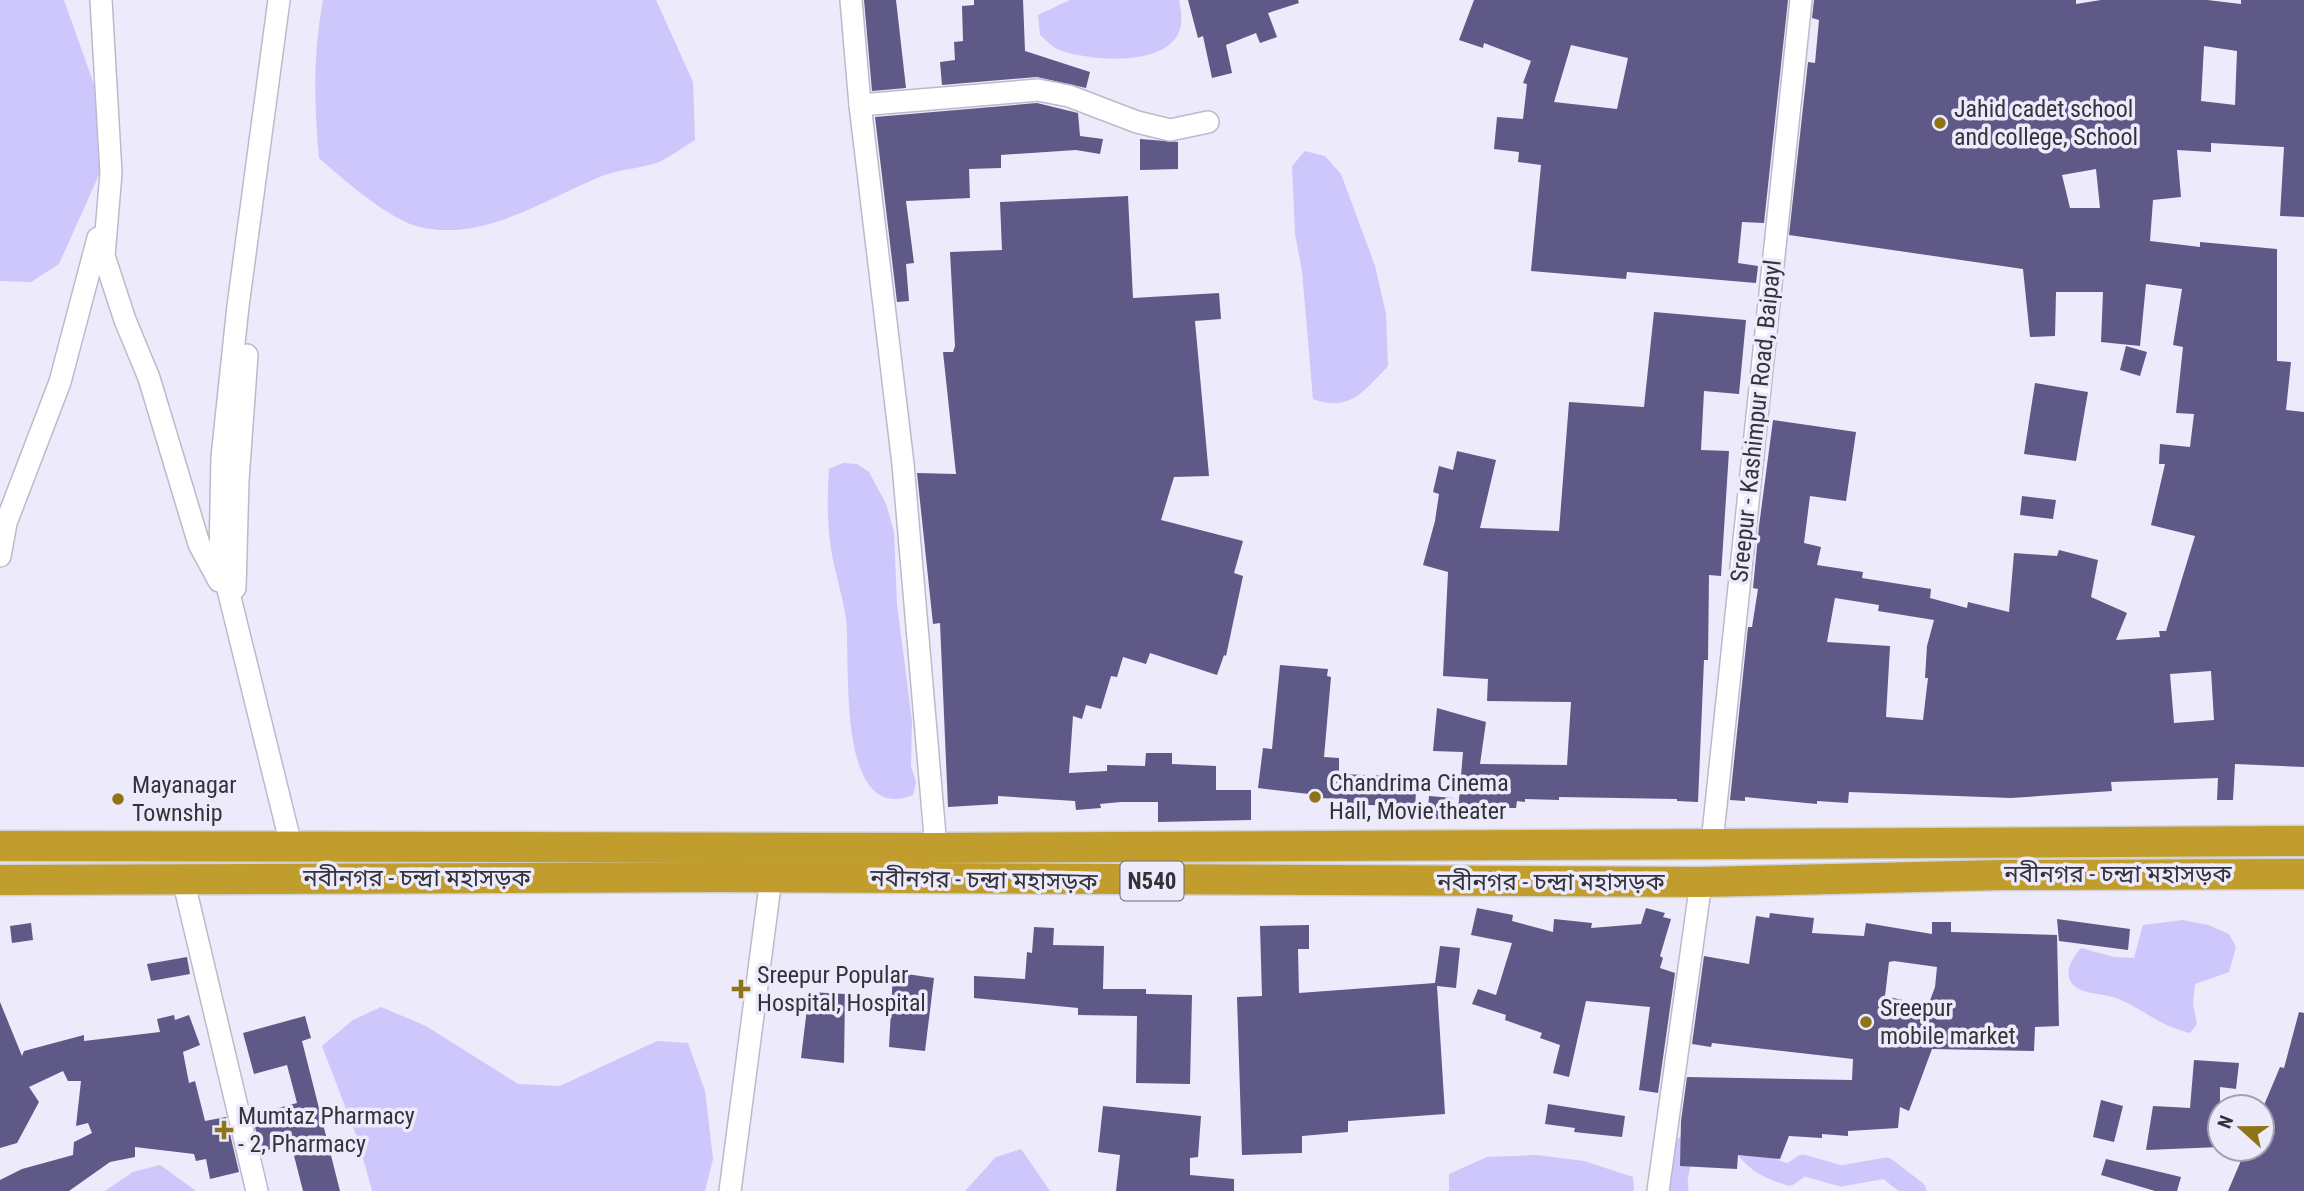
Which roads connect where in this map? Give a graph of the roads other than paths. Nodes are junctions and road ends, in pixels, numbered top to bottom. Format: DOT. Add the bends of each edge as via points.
graph roads {
  1 [pos="101,0"];
  2 [pos="279,0"];
  3 [pos="293,0"];
  4 [pos="851,0"];
  5 [pos="1801,0"];
  6 [pos="860,105"];
  7 [pos="1208,122"];
  8 [pos="110,181"];
  9 [pos="0,556"];
  10 [pos="233,608"];
  11 [pos="2304,841"];
  12 [pos="1712,843"];
  13 [pos="291,845"];
  14 [pos="0,846"];
  15 [pos="936,848"];
  16 [pos="2304,874"];
  17 [pos="771,878"];
  18 [pos="183,879"];
  19 [pos="0,880"];
  20 [pos="1702,882"];
  21 [pos="257,1191"];
  22 [pos="730,1191"];
  23 [pos="1658,1191"];
  1 -- 8 [label="street"];
  2 -- 10 [label="street" via="222,457 220,557"];
  3 -- 10 [label="street" via="250,319 237,480"];
  4 -- 6 [label="street"];
  5 -- 12 [label="street, Sreepur - Kashimpur Road, Baipayl"];
  6 -- 7 [label="street" via="1038,90 1170,130"];
  6 -- 15 [label="street" via="903,464"];
  8 -- 9 [label="street" via="60,382 6,523"];
  8 -- 10 [label="street" via="104,256 149,378 199,544"];
  10 -- 13 [label="street"];
  11 -- 12 [label="highway, নবীনগর - চন্দ্রা মহাসড়ক / N540"];
  12 -- 15 [label="highway, নবীনগর - চন্দ্রা মহাসড়ক / N540"];
  13 -- 14 [label="highway, নবীনগর - চন্দ্রা মহাসড়ক / N540"];
  13 -- 15 [label="highway, নবীনগর - চন্দ্রা মহাসড়ক / N540"];
  16 -- 20 [label="highway, নবীনগর - চন্দ্রা মহাসড়ক / N540"];
  17 -- 18 [label="highway, নবীনগর - চন্দ্রা মহাসড়ক / N540"];
  17 -- 20 [label="highway, নবীনগর - চন্দ্রা মহাসড়ক / N540"];
  17 -- 22 [label="street"];
  18 -- 19 [label="highway, নবীনগর - চন্দ্রা মহাসড়ক / N540"];
  18 -- 21 [label="street"];
  20 -- 23 [label="street"];
}
